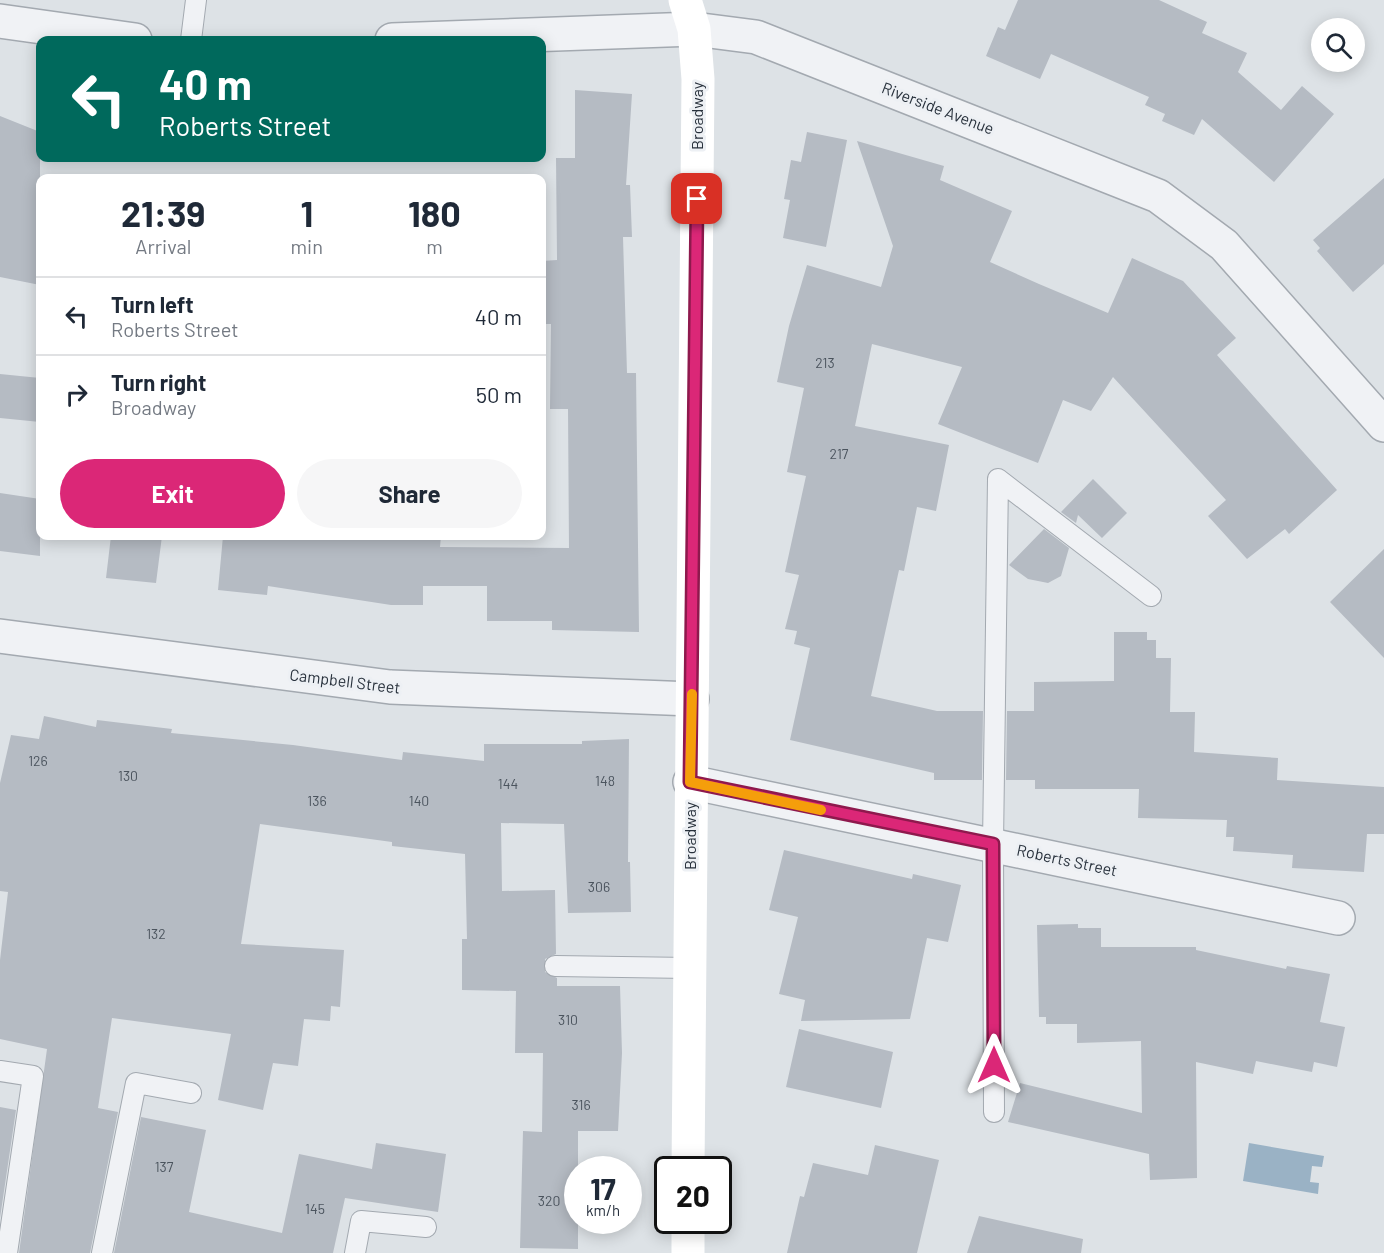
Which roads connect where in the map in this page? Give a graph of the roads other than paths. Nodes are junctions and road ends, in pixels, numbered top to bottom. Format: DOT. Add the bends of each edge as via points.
graph roads {
  1 [pos="196,0"];
  2 [pos="689,14"];
  3 [pos="0,21"];
  4 [pos="107,36"];
  5 [pos="192,36"];
  6 [pos="438,36"];
  7 [pos="1384,425"];
  8 [pos="1151,597"];
  9 [pos="0,636"];
  10 [pos="692,699"];
  11 [pos="690,782"];
  12 [pos="993,844"];
  13 [pos="1338,918"];
  14 [pos="555,966"];
  15 [pos="689,968"];
  16 [pos="0,1071"];
  17 [pos="191,1093"];
  18 [pos="994,1112"];
  19 [pos="688,1156"];
  20 [pos="426,1227"];
  21 [pos="688,1234"];
  22 [pos="6,1253"];
  23 [pos="102,1253"];
  24 [pos="355,1253"];
  25 [pos="688,1253"];
  1 -- 5 [label="lane"];
  2 -- 6 [label="street, Riverside Avenue"];
  2 -- 7 [label="street, Riverside Avenue" via="1158,196 1224,245"];
  2 -- 10 [label="main road, Broadway" via="698,80"];
  3 -- 4 [label="street"];
  8 -- 12 [label="lane" via="998,478"];
  9 -- 10 [label="street, Campbell Street" via="390,687"];
  10 -- 11 [label="main road, Broadway"];
  11 -- 12 [label="street, Roberts Street"];
  11 -- 15 [label="main road, Broadway"];
  12 -- 13 [label="street, Roberts Street"];
  12 -- 18 [label="lane"];
  14 -- 15 [label="lane"];
  15 -- 19 [label="main road, Broadway"];
  16 -- 22 [label="lane" via="33,1076"];
  17 -- 23 [label="lane" via="136,1083"];
  20 -- 24 [label="lane" via="361,1221"];
  21 -- 25 [label="main road"];
}
